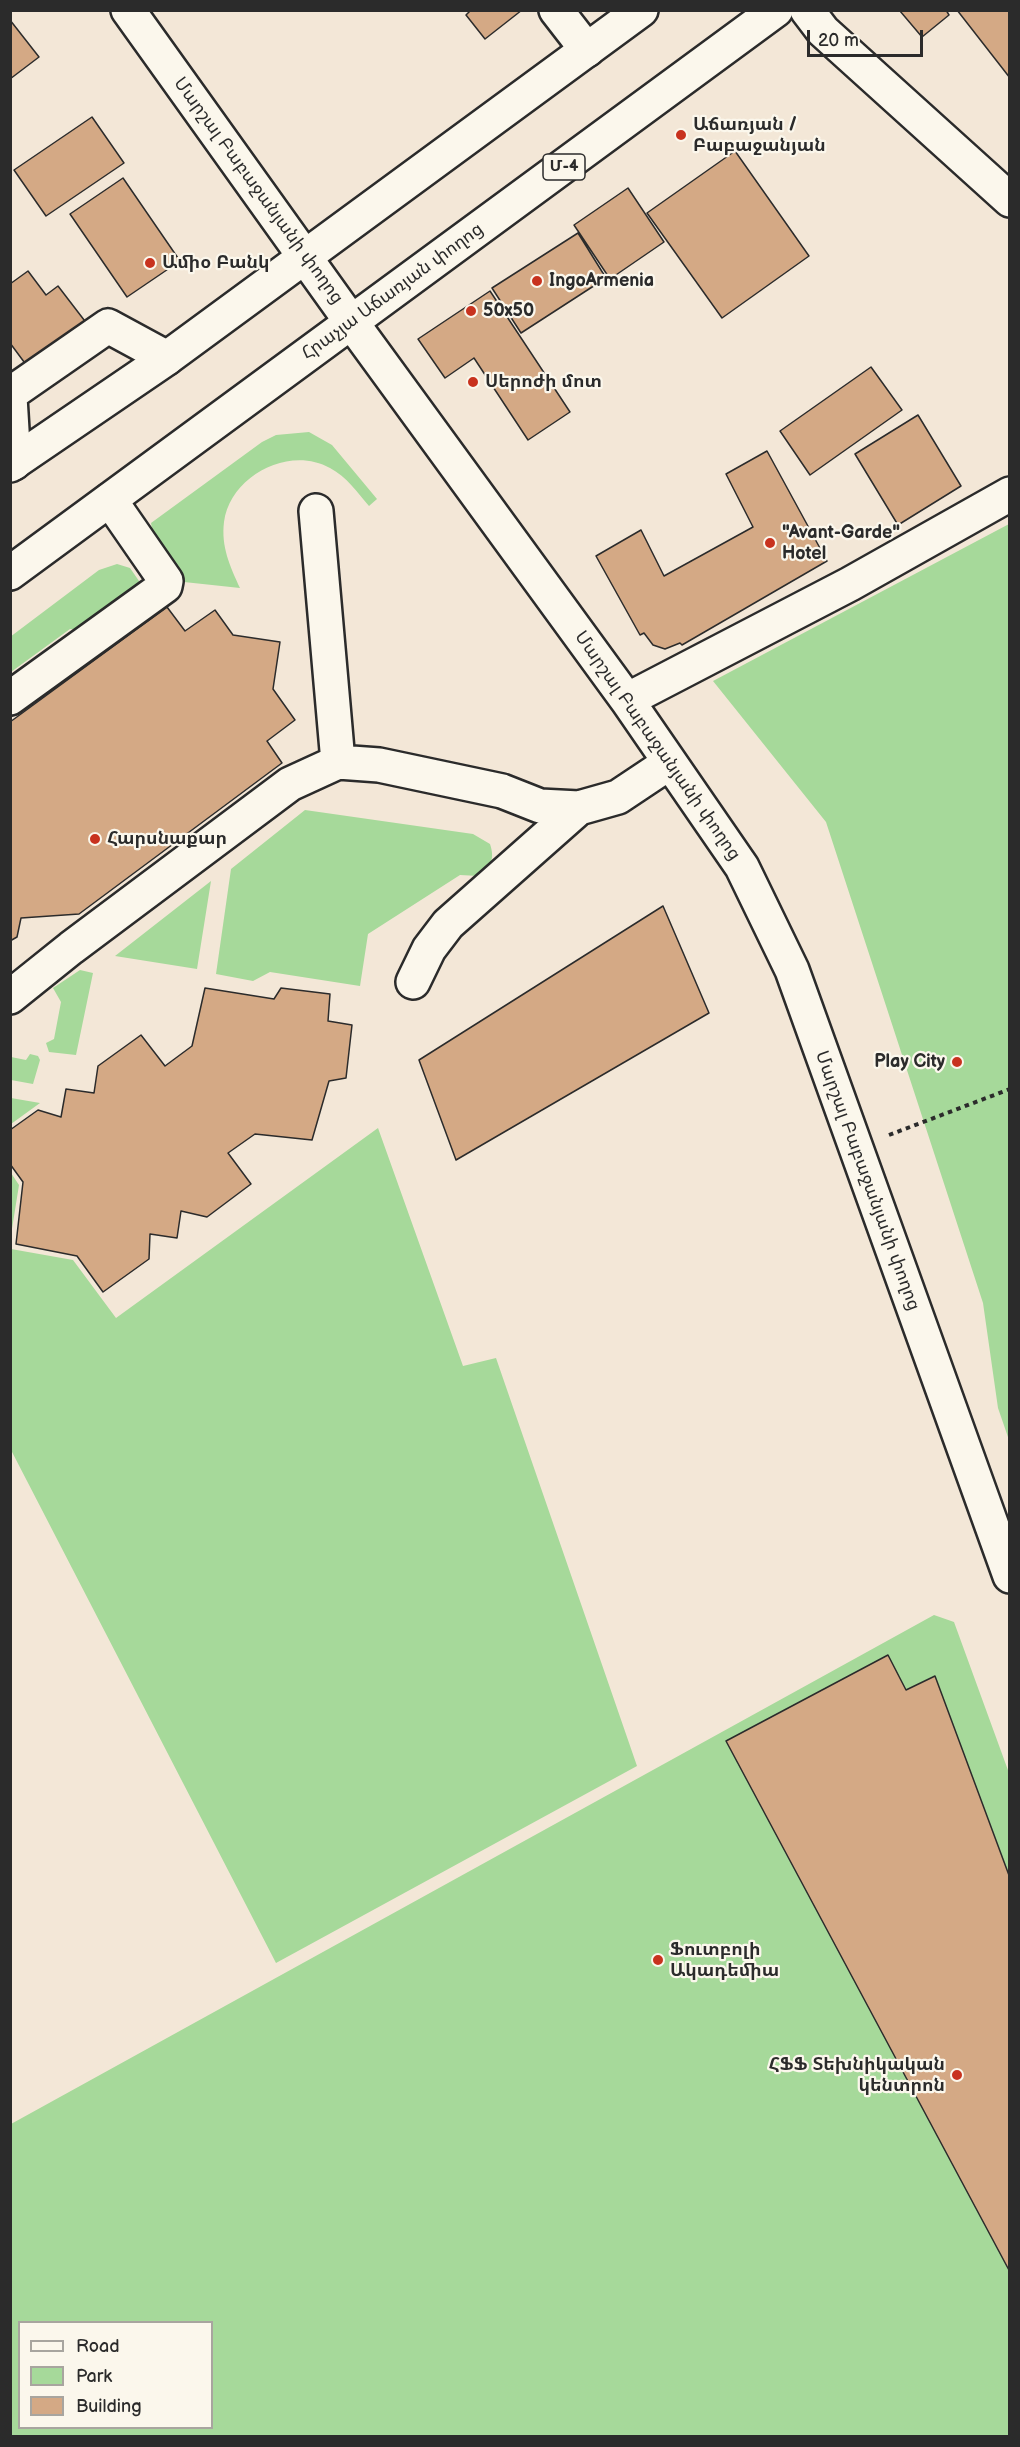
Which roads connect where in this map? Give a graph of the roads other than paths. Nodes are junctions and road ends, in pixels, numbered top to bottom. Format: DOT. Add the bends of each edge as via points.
graph roads {
  1 [pos="128,10"];
  2 [pos="556,10"];
  3 [pos="641,10"];
  4 [pos="776,10"];
  5 [pos="807,10"];
  6 [pos="587,50"];
  7 [pos="1010,200"];
  8 [pos="307,257"];
  9 [pos="352,323"];
  10 [pos="167,358"];
  11 [pos="10,396"];
  12 [pos="12,464"];
  13 [pos="1010,494"];
  14 [pos="110,500"];
  15 [pos="316,511"];
  16 [pos="10,573"];
  17 [pos="10,698"];
  18 [pos="627,700"];
  19 [pos="338,762"];
  20 [pos="669,763"];
  21 [pos="579,808"];
  22 [pos="413,982"];
  23 [pos="10,997"];
  24 [pos="1010,1576"];
  1 -- 8 [label="main road, Մարշալ Բաբաջանյանի փողոց"];
  2 -- 6 [label="main road"];
  3 -- 6 [label="main road"];
  4 -- 9 [label="main road, Հրաչյա Աճառյան փողոց / Մ-4"];
  5 -- 7 [label="main road" via="823,32"];
  6 -- 8 [label="main road"];
  8 -- 9 [label="main road, Մարշալ Բաբաջանյանի փողոց"];
  8 -- 10 [label="main road"];
  9 -- 14 [label="main road, Հրաչյա Աճառյան փողոց / Մ-4"];
  9 -- 18 [label="main road, Մարշալ Բաբաջանյանի փողոց"];
  10 -- 11 [label="main road" via="108,326"];
  10 -- 12 [label="main road"];
  11 -- 12 [label="main road"];
  13 -- 18 [label="main road"];
  14 -- 16 [label="main road, Հրաչյա Աճառյան փողոց / Մ-4"];
  14 -- 17 [label="main road" via="166,581 165,586"];
  15 -- 19 [label="main road"];
  18 -- 20 [label="main road, Մարշալ Բաբաջանյանի փողոց"];
  19 -- 21 [label="main road" via="379,765 502,791 540,806"];
  19 -- 23 [label="main road" via="290,784"];
  20 -- 21 [label="main road" via="618,797"];
  20 -- 24 [label="main road, Մարշալ Բաբաջանյանի փողոց" via="742,867 792,970"];
  21 -- 22 [label="main road" via="448,924 429,949"];
}
